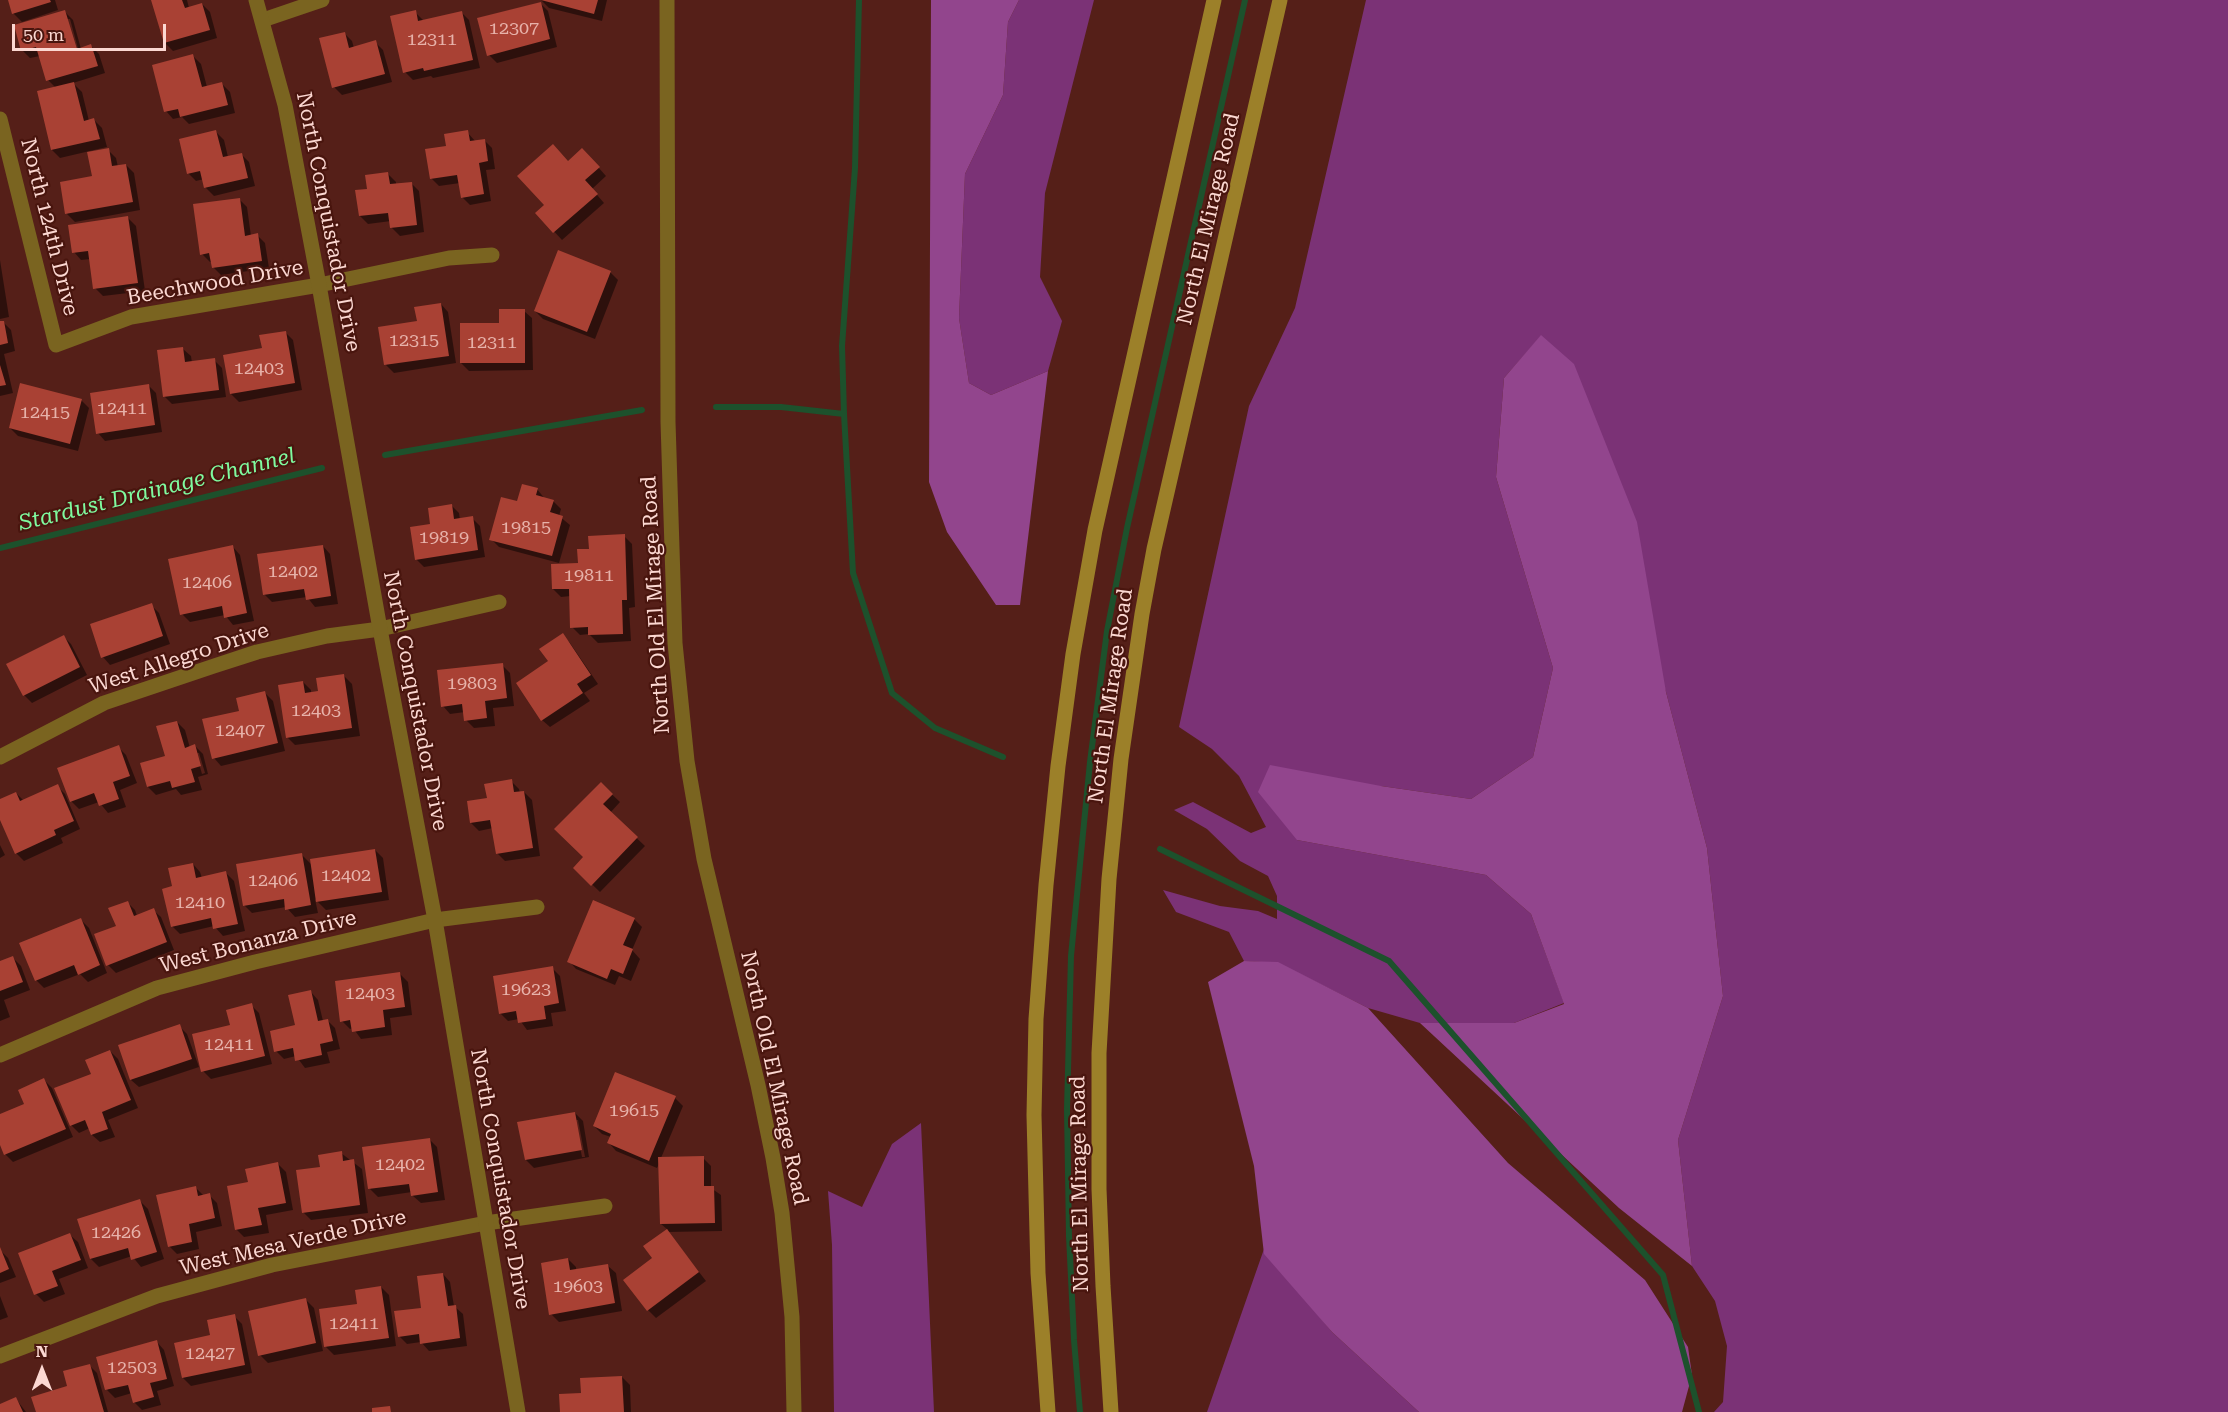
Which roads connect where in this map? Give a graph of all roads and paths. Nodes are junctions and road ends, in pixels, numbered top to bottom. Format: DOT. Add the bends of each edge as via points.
graph roads {
  1 [pos="256,0"];
  2 [pos="322,0"];
  3 [pos="667,0"];
  4 [pos="1214,0"];
  5 [pos="1280,0"];
  6 [pos="263,20"];
  7 [pos="0,119"];
  8 [pos="492,255"];
  9 [pos="319,285"];
  10 [pos="56,345"];
  11 [pos="499,602"];
  12 [pos="380,629"];
  13 [pos="0,757"];
  14 [pos="537,908"];
  15 [pos="435,920"];
  16 [pos="0,1055"];
  17 [pos="604,1206"];
  18 [pos="486,1223"];
  19 [pos="0,1356"];
  20 [pos="518,1412"];
  21 [pos="794,1412"];
  22 [pos="1048,1412"];
  23 [pos="1112,1412"];
  1 -- 6 [label="street, North Conquistador Drive"];
  2 -- 6 [label="street"];
  3 -- 21 [label="street, North Old El Mirage Road" via="668,423 675,643 687,761 704,859 775,1169 788,1265"];
  4 -- 22 [label="main road, North El Mirage Road" via="1111,454 1067,698 1036,1019 1038,1273"];
  5 -- 23 [label="main road, North El Mirage Road" via="1154,549 1121,759 1109,879 1098,1124"];
  6 -- 9 [label="street, North Conquistador Drive" via="285,105"];
  7 -- 10 [label="street, North 124th Drive"];
  8 -- 9 [label="street, Beechwood Drive" via="449,258"];
  9 -- 10 [label="street, Beechwood Drive" via="131,317"];
  9 -- 12 [label="street, North Conquistador Drive"];
  11 -- 12 [label="street, West Allegro Drive"];
  12 -- 13 [label="street, West Allegro Drive" via="257,652 104,703"];
  12 -- 15 [label="street, North Conquistador Drive"];
  14 -- 15 [label="street, West Bonanza Drive"];
  15 -- 16 [label="street, West Bonanza Drive" via="157,988"];
  15 -- 18 [label="street, North Conquistador Drive"];
  17 -- 18 [label="street, West Mesa Verde Drive"];
  18 -- 19 [label="street, West Mesa Verde Drive" via="272,1265 157,1296"];
  18 -- 20 [label="street, North Conquistador Drive"];
}
